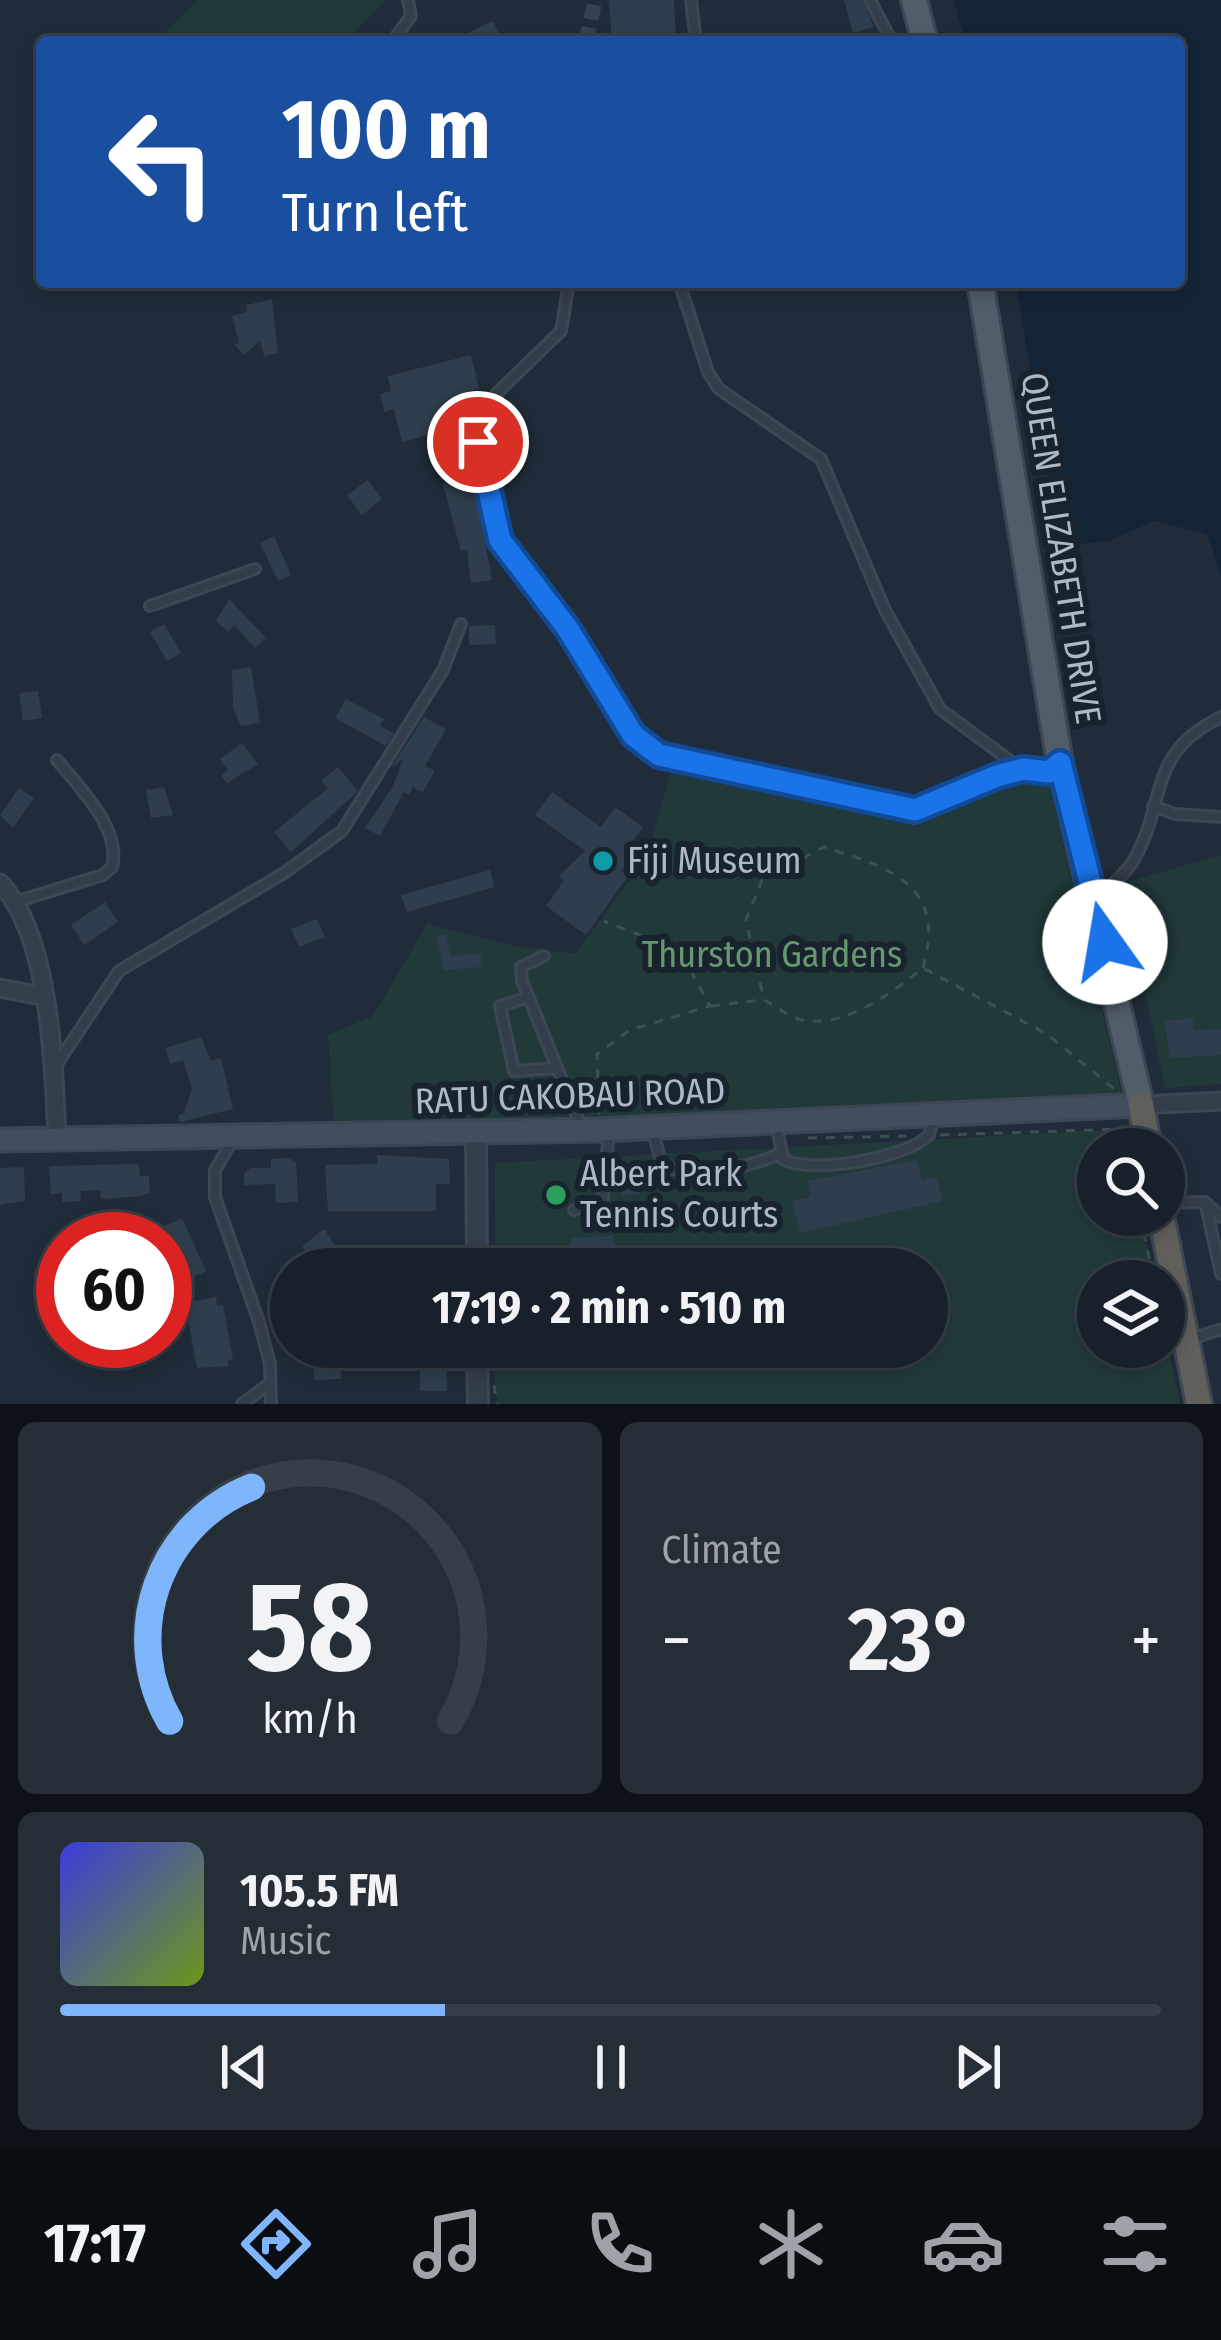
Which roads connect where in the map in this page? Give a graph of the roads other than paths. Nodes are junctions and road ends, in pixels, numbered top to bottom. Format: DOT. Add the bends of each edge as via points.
graph roads {
  1 [pos="408,0"];
  2 [pos="692,0"];
  3 [pos="870,0"];
  4 [pos="914,0"];
  5 [pos="397,36"];
  6 [pos="695,36"];
  7 [pos="889,36"];
  8 [pos="918,36"];
  9 [pos="568,288"];
  10 [pos="681,288"];
  11 [pos="981,288"];
  12 [pos="255,569"];
  13 [pos="150,606"];
  14 [pos="461,624"];
  15 [pos="1221,717"];
  16 [pos="999,756"];
  17 [pos="57,760"];
  18 [pos="1060,763"];
  19 [pos="1023,769"];
  20 [pos="997,776"];
  21 [pos="1154,806"];
  22 [pos="1221,817"];
  23 [pos="0,883"];
  24 [pos="1095,901"];
  25 [pos="14,902"];
  26 [pos="544,956"];
  27 [pos="0,988"];
  28 [pos="42,996"];
  29 [pos="529,997"];
  30 [pos="557,1068"];
  31 [pos="54,1069"];
  32 [pos="1221,1101"];
  33 [pos="1141,1105"];
  34 [pos="932,1125"];
  35 [pos="652,1128"];
  36 [pos="1145,1128"];
  37 [pos="597,1130"];
  38 [pos="778,1131"];
  39 [pos="476,1132"];
  40 [pos="234,1137"];
  41 [pos="56,1139"];
  42 [pos="0,1140"];
  43 [pos="779,1154"];
  44 [pos="1185,1202"];
  45 [pos="1205,1202"];
  46 [pos="574,1210"];
  47 [pos="1221,1216"];
  48 [pos="1165,1236"];
  49 [pos="477,1248"];
  50 [pos="1221,1274"];
  51 [pos="1221,1329"];
  52 [pos="1186,1341"];
  53 [pos="477,1368"];
  54 [pos="270,1383"];
  55 [pos="242,1404"];
  56 [pos="271,1404"];
  57 [pos="478,1404"];
  58 [pos="1199,1404"];
  1 -- 5 [label="lane" via="412,16"];
  2 -- 6 [label="lane"];
  3 -- 7 [label="lane"];
  4 -- 8 [label="main road"];
  9 -- 20 [label="lane" via="561,331 496,394 478,442 500,540 568,629 633,735 659,755 915,810"];
  10 -- 16 [label="lane" via="707,372 733,403 821,459 885,610 940,709"];
  11 -- 18 [label="main road, QUEEN ELIZABETH DRIVE"];
  12 -- 13 [label="lane"];
  14 -- 31 [label="lane" via="443,670 342,831 119,971"];
  15 -- 21 [label="lane" via="1171,758"];
  16 -- 19 [label="lane"];
  16 -- 20 [label="lane"];
  17 -- 25 [label="lane" via="99,816 112,842 112,867"];
  18 -- 19 [label="lane" via="1049,772"];
  18 -- 24 [label="main road, QUEEN ELIZABETH DRIVE"];
  19 -- 20 [label="lane"];
  21 -- 22 [label="lane"];
  21 -- 24 [label="lane" via="1134,860"];
  23 -- 25 [label="street"];
  24 -- 33 [label="main road, QUEEN ELIZABETH DRIVE"];
  25 -- 28 [label="street"];
  26 -- 29 [label="lane" via="521,967"];
  27 -- 28 [label="street"];
  28 -- 31 [label="street"];
  29 -- 30 [label="lane"];
  29 -- 30 [label="lane" via="500,1006 514,1071"];
  30 -- 37 [label="lane"];
  31 -- 41 [label="street"];
  32 -- 33 [label="street"];
  33 -- 34 [label="main road, RATU CAKOBAU ROAD"];
  33 -- 36 [label="highway"];
  34 -- 38 [label="main road, RATU CAKOBAU ROAD"];
  34 -- 43 [label="lane" via="910,1148 826,1166 795,1166"];
  35 -- 37 [label="main road, RATU CAKOBAU ROAD"];
  35 -- 38 [label="main road, RATU CAKOBAU ROAD"];
  35 -- 43 [label="lane" via="663,1168 706,1173"];
  37 -- 39 [label="main road, RATU CAKOBAU ROAD"];
  37 -- 46 [label="lane" via="603,1199"];
  38 -- 43 [label="lane"];
  39 -- 40 [label="main road, RATU CAKOBAU ROAD"];
  39 -- 49 [label="street"];
  40 -- 41 [label="main road, RATU CAKOBAU ROAD"];
  40 -- 54 [label="lane" via="215,1170 215,1197 259,1322"];
  41 -- 42 [label="main road, RATU CAKOBAU ROAD"];
  44 -- 45 [label="lane"];
  45 -- 47 [label="lane"];
  45 -- 50 [label="lane"];
  48 -- 52 [label="highway"];
  51 -- 52 [label="lane"];
  52 -- 58 [label="highway"];
  53 -- 57 [label="street"];
  54 -- 55 [label="lane"];
  54 -- 56 [label="lane"];
}
